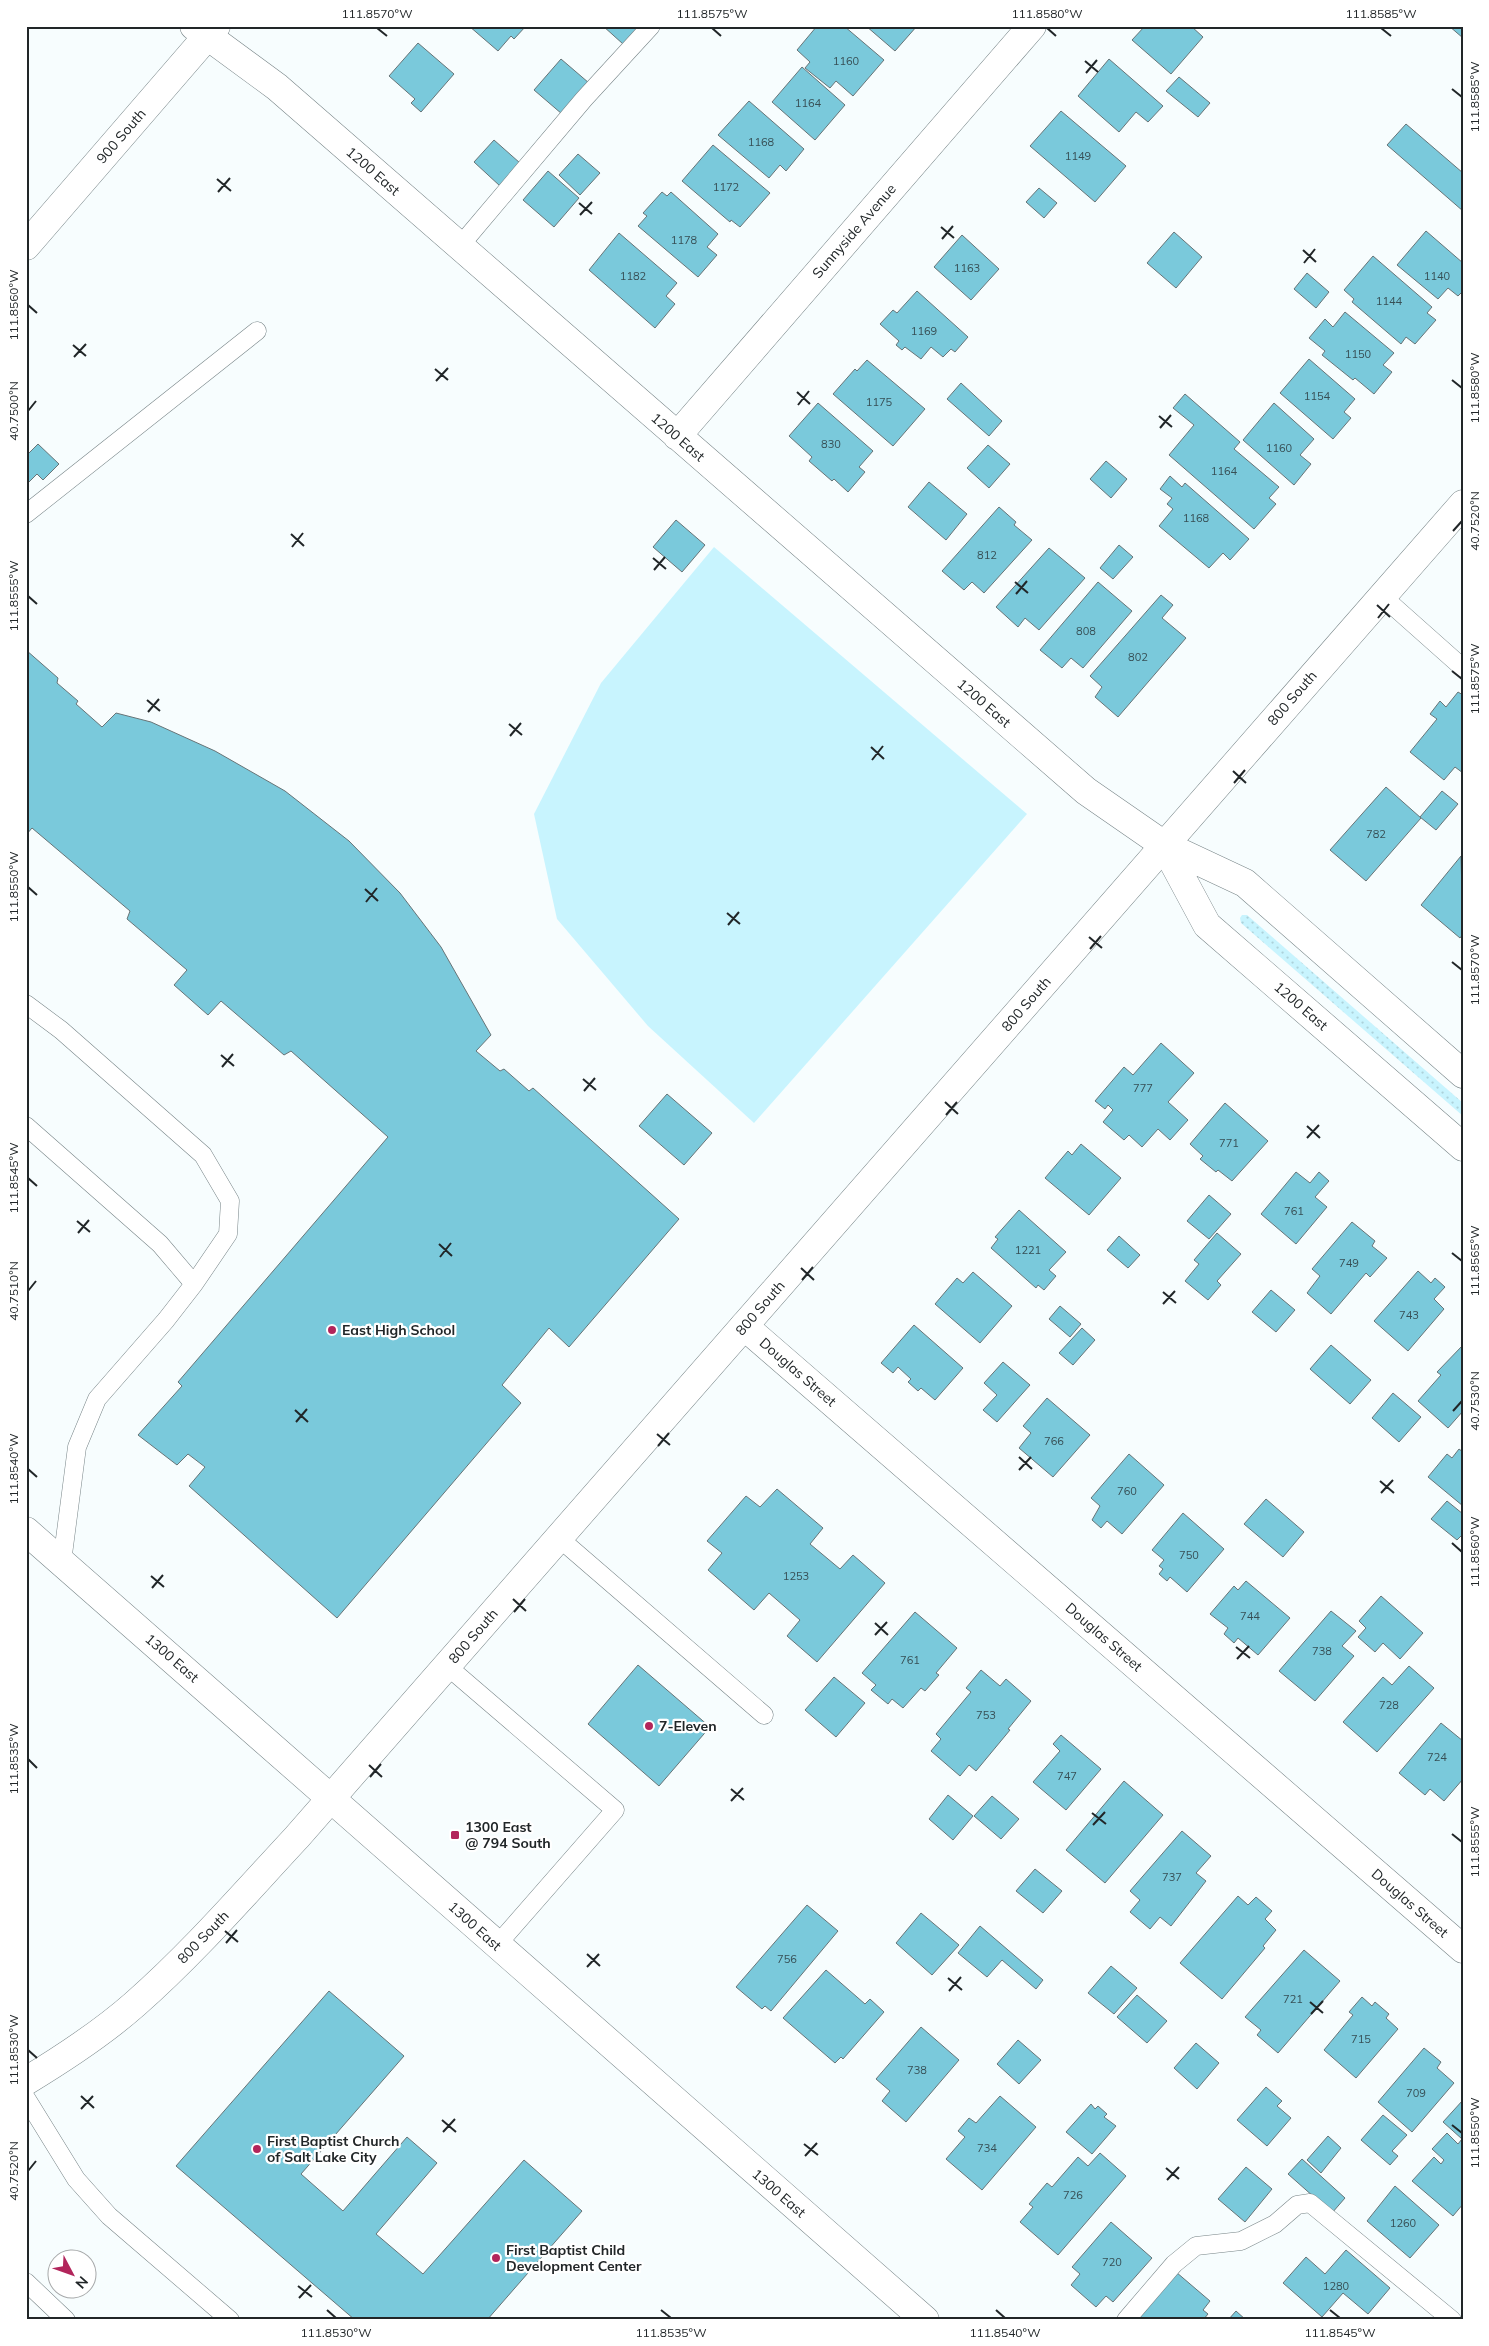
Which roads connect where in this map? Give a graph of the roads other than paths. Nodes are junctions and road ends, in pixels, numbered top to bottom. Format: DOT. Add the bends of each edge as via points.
graph roads {
  1 [pos="651,26"];
  2 [pos="1032,26"];
  3 [pos="206,30"];
  4 [pos="26,246"];
  5 [pos="459,247"];
  6 [pos="256,331"];
  7 [pos="677,436"];
  8 [pos="1463,504"];
  9 [pos="26,514"];
  10 [pos="1382,596"];
  11 [pos="1463,668"];
  12 [pos="1164,845"];
  13 [pos="26,1004"];
  14 [pos="1463,1074"];
  15 [pos="26,1126"];
  16 [pos="1463,1147"];
  17 [pos="194,1284"];
  18 [pos="744,1326"];
  19 [pos="26,1531"];
  20 [pos="558,1538"];
  21 [pos="62,1562"];
  22 [pos="447,1666"];
  23 [pos="764,1715"];
  24 [pos="332,1798"];
  25 [pos="496,1946"];
  26 [pos="1463,1949"];
  27 [pos="26,2081"];
  28 [pos="26,2098"];
  29 [pos="26,2282"];
  30 [pos="66,2320"];
  31 [pos="230,2320"];
  32 [pos="925,2320"];
  33 [pos="1126,2320"];
  34 [pos="1452,2320"];
  1 -- 5 [label="lane" via="584,99"];
  2 -- 7 [label="street, Sunnyside Avenue"];
  3 -- 4 [label="street, 900 South"];
  3 -- 5 [label="street, 1200 East" via="278,87"];
  5 -- 7 [label="street, 1200 East"];
  6 -- 9 [label="lane"];
  7 -- 12 [label="street, 1200 East" via="1086,791"];
  8 -- 10 [label="street, 800 South"];
  10 -- 11 [label="lane"];
  10 -- 12 [label="street, 800 South"];
  12 -- 14 [label="street, 1200 East" via="1245,883"];
  12 -- 16 [label="street, 1200 East" via="1207,925"];
  12 -- 18 [label="street, 800 South"];
  13 -- 17 [label="lane" via="61,1030 202,1155 230,1201 228,1234"];
  15 -- 17 [label="lane" via="160,1244"];
  17 -- 21 [label="lane" via="97,1399 77,1447"];
  18 -- 20 [label="street, 800 South"];
  18 -- 26 [label="street, Douglas Street"];
  19 -- 21 [label="street, 1300 East"];
  20 -- 22 [label="street, 800 South"];
  20 -- 23 [label="lane"];
  21 -- 24 [label="street, 1300 East"];
  22 -- 24 [label="street, 800 South"];
  22 -- 25 [label="lane" via="615,1810"];
  24 -- 25 [label="street, 1300 East"];
  24 -- 27 [label="street, 800 South" via="161,1980 78,2049"];
  25 -- 32 [label="street, 1300 East"];
  28 -- 31 [label="lane" via="76,2179 109,2216"];
  29 -- 30 [label="lane"];
  33 -- 34 [label="lane" via="1174,2264 1196,2246 1241,2242 1274,2224 1297,2205 1310,2203"];
}
